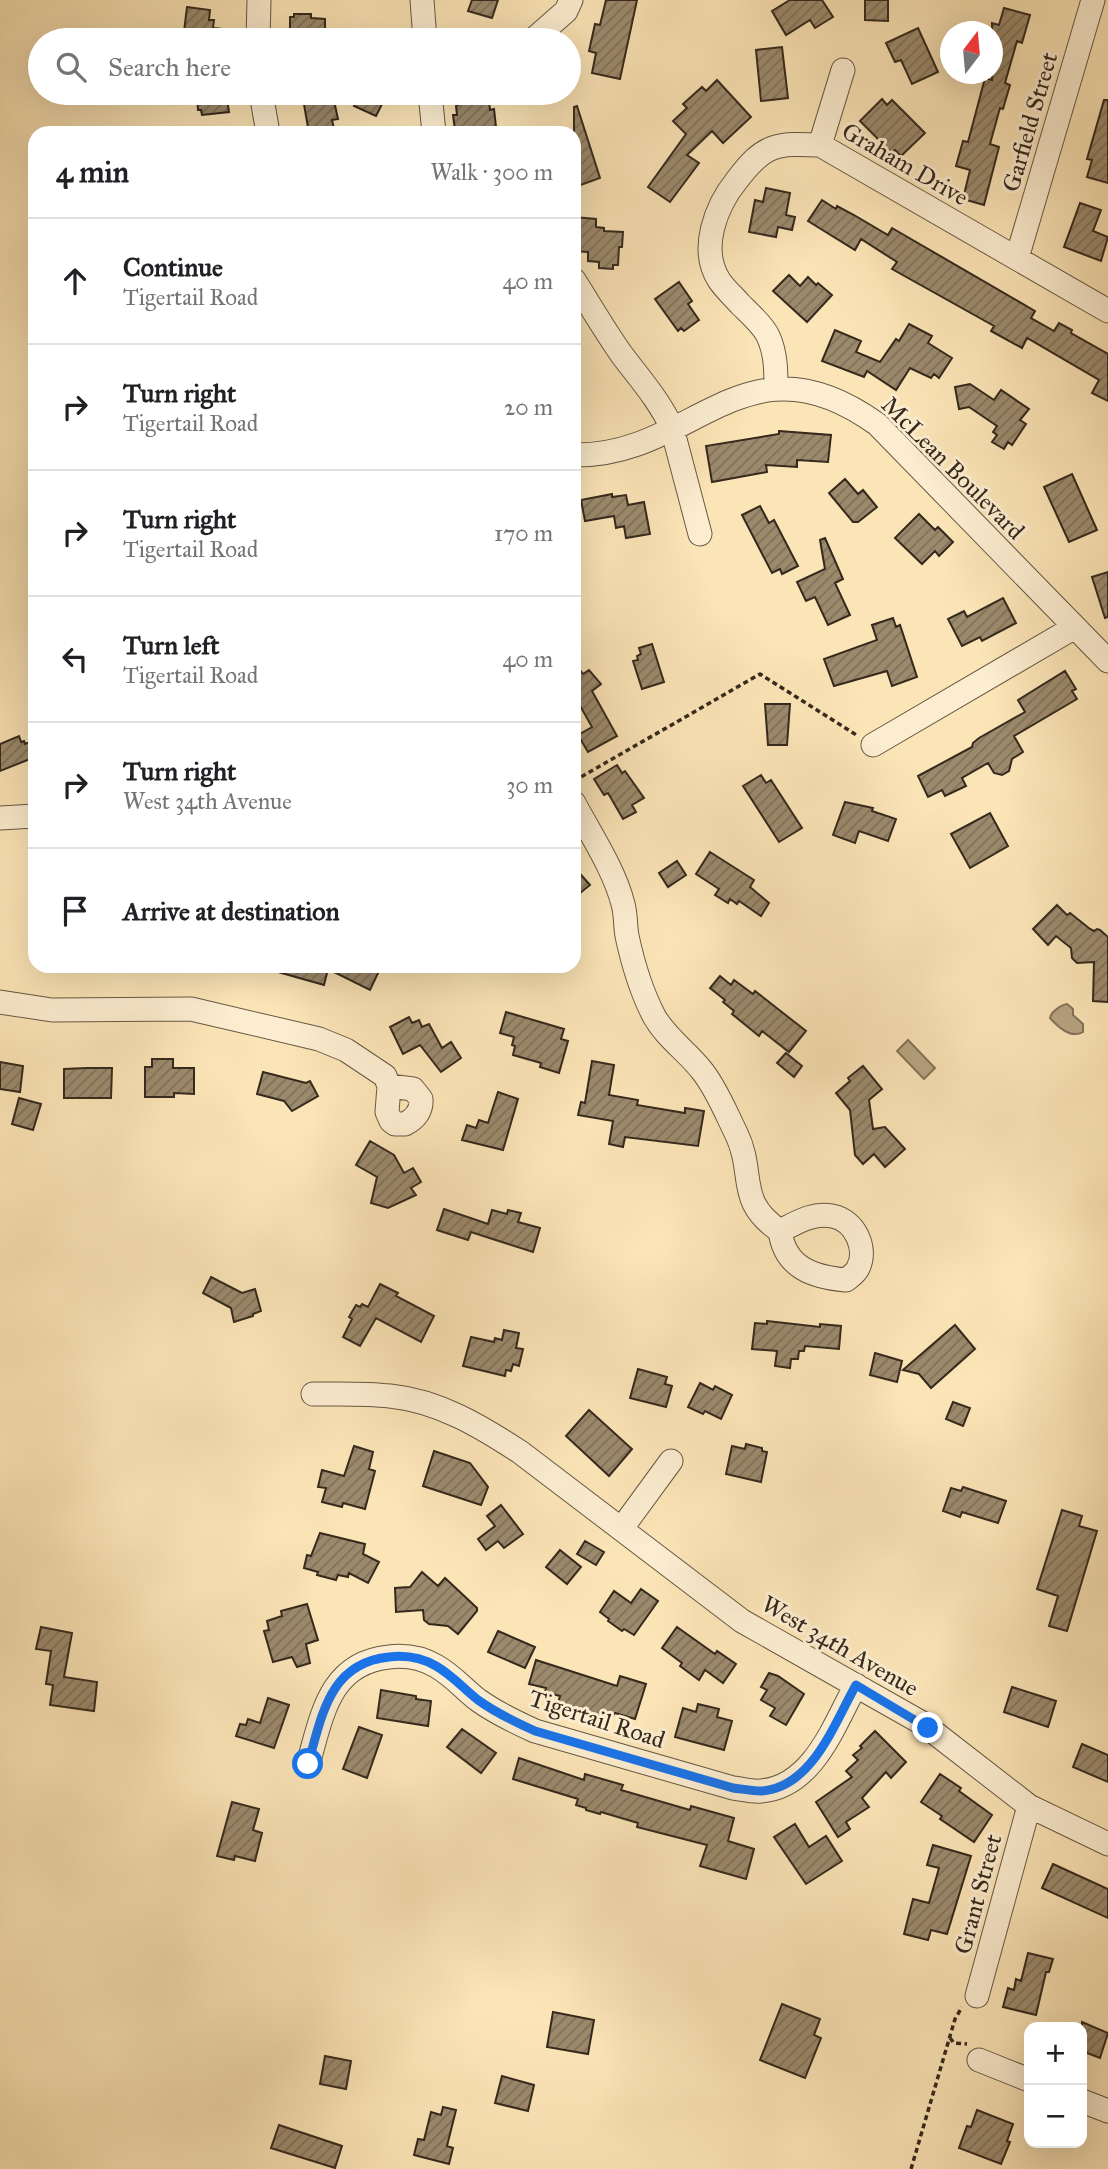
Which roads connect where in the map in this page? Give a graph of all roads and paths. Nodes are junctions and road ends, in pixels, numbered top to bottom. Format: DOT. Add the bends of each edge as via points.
graph roads {
  1 [pos="259,0"];
  2 [pos="422,0"];
  3 [pos="571,0"];
  4 [pos="1093,0"];
  5 [pos="258,28"];
  6 [pos="424,28"];
  7 [pos="547,28"];
  8 [pos="844,70"];
  9 [pos="263,105"];
  10 [pos="431,105"];
  11 [pos="267,126"];
  12 [pos="433,126"];
  13 [pos="820,145"];
  14 [pos="1017,258"];
  15 [pos="581,292"];
  16 [pos="1108,311"];
  17 [pos="776,389"];
  18 [pos="672,428"];
  19 [pos="581,455"];
  20 [pos="700,534"];
  21 [pos="1075,627"];
  22 [pos="1108,661"];
  23 [pos="873,745"];
  24 [pos="581,777"];
  25 [pos="28,816"];
  26 [pos="581,817"];
  27 [pos="0,818"];
  28 [pos="0,1002"];
  29 [pos="389,1086"];
  30 [pos="780,1231"];
  31 [pos="313,1394"];
  32 [pos="671,1461"];
  33 [pos="622,1528"];
  34 [pos="856,1685"];
  35 [pos="308,1764"];
  36 [pos="1029,1806"];
  37 [pos="1108,1844"];
  38 [pos="977,1996"];
  39 [pos="979,2060"];
  40 [pos="1024,2078"];
  41 [pos="1087,2103"];
  42 [pos="1108,2112"];
  43 [pos="911,2169"];
  1 -- 5 [label="street"];
  2 -- 6 [label="street"];
  3 -- 7 [label="street"];
  4 -- 14 [label="street, Garfield Street"];
  8 -- 13 [label="street"];
  9 -- 11 [label="street"];
  10 -- 12 [label="street"];
  13 -- 14 [label="street, Graham Drive"];
  13 -- 17 [label="street, Graham Drive" via="788,143 765,150 730,188 710,236 718,279 768,334"];
  14 -- 16 [label="street, Graham Drive"];
  15 -- 18 [label="street"];
  17 -- 18 [label="street, McLean Boulevard" via="743,394"];
  17 -- 21 [label="street, McLean Boulevard" via="809,392 841,402 877,424"];
  18 -- 19 [label="street, McLean Boulevard" via="628,448"];
  18 -- 20 [label="street"];
  21 -- 22 [label="street, McLean Boulevard"];
  21 -- 23 [label="street"];
  23 -- 24 [label="path" via="760,674"];
  25 -- 27 [label="street"];
  26 -- 30 [label="street" via="623,904 640,985 656,1019 703,1072 721,1102 741,1146 750,1197 763,1220"];
  28 -- 29 [label="street" via="52,1010 191,1009 318,1039 369,1064"];
  31 -- 33 [label="street, West 34th Avenue" via="391,1396 455,1414 520,1452"];
  32 -- 33 [label="street"];
  33 -- 34 [label="street, West 34th Avenue" via="742,1621"];
  34 -- 35 [label="street, Tigertail Road" via="815,1759 801,1775 783,1786 760,1791 733,1788 535,1731 478,1700 436,1666 417,1658 377,1658 343,1677 331,1693"];
  34 -- 36 [label="street, West 34th Avenue" via="922,1723"];
  36 -- 37 [label="street, West 34th Avenue"];
  36 -- 38 [label="street, Grant Street"];
  38 -- 43 [label="path" via="967,2001 955,2019"];
  39 -- 40 [label="street"];
  41 -- 42 [label="street"];
}
